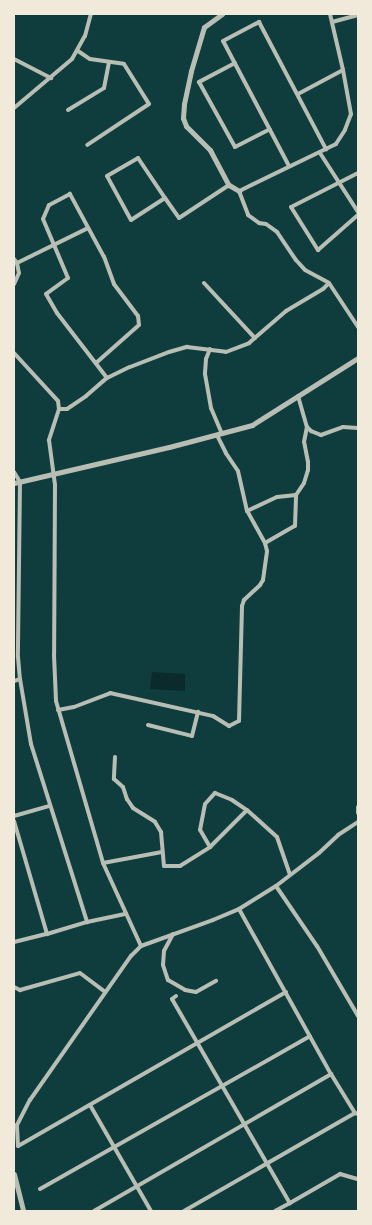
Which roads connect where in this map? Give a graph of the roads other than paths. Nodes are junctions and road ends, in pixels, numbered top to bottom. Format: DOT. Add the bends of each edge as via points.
graph roads {
  1 [pos="91,14"];
  2 [pos="222,14"];
  3 [pos="330,14"];
  4 [pos="358,15"];
  5 [pos="332,22"];
  6 [pos="78,51"];
  7 [pos="14,59"];
  8 [pos="108,62"];
  9 [pos="235,63"];
  10 [pos="343,70"];
  11 [pos="51,78"];
  12 [pos="298,94"];
  13 [pos="14,108"];
  14 [pos="68,110"];
  15 [pos="270,130"];
  16 [pos="87,145"];
  17 [pos="326,149"];
  18 [pos="320,152"];
  19 [pos="290,166"];
  20 [pos="358,173"];
  21 [pos="339,184"];
  22 [pos="229,185"];
  23 [pos="239,192"];
  24 [pos="165,198"];
  25 [pos="358,212"];
  26 [pos="358,216"];
  27 [pos="88,228"];
  28 [pos="54,246"];
  29 [pos="16,261"];
  30 [pos="204,283"];
  31 [pos="329,283"];
  32 [pos="14,284"];
  33 [pos="358,327"];
  34 [pos="255,338"];
  35 [pos="210,349"];
  36 [pos="14,353"];
  37 [pos="358,358"];
  38 [pos="96,363"];
  39 [pos="107,378"];
  40 [pos="298,396"];
  41 [pos="59,409"];
  42 [pos="307,427"];
  43 [pos="358,428"];
  44 [pos="220,434"];
  45 [pos="14,472"];
  46 [pos="53,474"];
  47 [pos="20,482"];
  48 [pos="14,484"];
  49 [pos="296,495"];
  50 [pos="247,512"];
  51 [pos="20,539"];
  52 [pos="14,541"];
  53 [pos="266,543"];
  54 [pos="16,606"];
  55 [pos="20,679"];
  56 [pos="14,680"];
  57 [pos="58,710"];
  58 [pos="198,712"];
  59 [pos="148,725"];
  60 [pos="115,757"];
  61 [pos="50,806"];
  62 [pos="358,807"];
  63 [pos="247,810"];
  64 [pos="358,812"];
  65 [pos="14,816"];
  66 [pos="14,821"];
  67 [pos="358,822"];
  68 [pos="210,847"];
  69 [pos="162,852"];
  70 [pos="103,863"];
  71 [pos="290,874"];
  72 [pos="276,886"];
  73 [pos="239,909"];
  74 [pos="126,914"];
  75 [pos="87,922"];
  76 [pos="47,934"];
  77 [pos="173,934"];
  78 [pos="14,942"];
  79 [pos="141,946"];
  80 [pos="216,981"];
  81 [pos="14,987"];
  82 [pos="105,992"];
  83 [pos="286,992"];
  84 [pos="176,996"];
  85 [pos="358,1016"];
  86 [pos="310,1036"];
  87 [pos="198,1043"];
  88 [pos="331,1074"];
  89 [pos="223,1085"];
  90 [pos="90,1105"];
  91 [pos="357,1114"];
  92 [pos="245,1124"];
  93 [pos="115,1147"];
  94 [pos="268,1163"];
  95 [pos="14,1174"];
  96 [pos="358,1179"];
  97 [pos="137,1186"];
  98 [pos="40,1189"];
  99 [pos="290,1203"];
  100 [pos="23,1211"];
  101 [pos="94,1211"];
  102 [pos="151,1211"];
  103 [pos="184,1211"];
  104 [pos="275,1211"];
  1 -- 6 [label="street"];
  2 -- 22 [label="street" via="204,27 191,71 183,118 186,126 210,150"];
  3 -- 5 [label="street"];
  4 -- 5 [label="street"];
  5 -- 10 [label="street"];
  6 -- 8 [label="street" via="90,59"];
  6 -- 11 [label="street"];
  7 -- 11 [label="street"];
  8 -- 14 [label="street" via="104,88"];
  8 -- 16 [label="street" via="124,64 149,104"];
  9 -- 12 [label="street" via="223,41 259,22"];
  9 -- 15 [label="street"];
  9 -- 15 [label="street" via="199,82 235,147"];
  10 -- 12 [label="street"];
  10 -- 17 [label="street" via="351,114 336,144"];
  11 -- 13 [label="street"];
  12 -- 17 [label="street"];
  15 -- 19 [label="street"];
  17 -- 18 [label="street"];
  18 -- 19 [label="street"];
  18 -- 21 [label="street"];
  19 -- 23 [label="street"];
  20 -- 21 [label="street"];
  21 -- 25 [label="street"];
  21 -- 26 [label="street" via="291,207 318,250"];
  22 -- 23 [label="street"];
  22 -- 24 [label="street" via="179,218"];
  23 -- 31 [label="street" via="248,215 277,232 305,270"];
  24 -- 24 [label="street" via="138,158 107,176 132,220"];
  27 -- 28 [label="street"];
  27 -- 28 [label="street" via="70,194 49,205 43,219"];
  27 -- 38 [label="street" via="104,257 114,284 138,316 139,324"];
  28 -- 29 [label="street"];
  28 -- 38 [label="street" via="68,278 46,294 57,313"];
  29 -- 32 [label="street" via="19,273"];
  30 -- 34 [label="street"];
  31 -- 33 [label="street"];
  31 -- 34 [label="street" via="286,311"];
  34 -- 35 [label="street" via="226,352"];
  35 -- 39 [label="street" via="187,347"];
  35 -- 44 [label="street" via="205,374 211,408"];
  36 -- 41 [label="street" via="58,401"];
  37 -- 40 [label="street"];
  38 -- 39 [label="street"];
  39 -- 41 [label="street" via="86,396 67,408"];
  40 -- 42 [label="street"];
  40 -- 44 [label="street" via="252,425"];
  41 -- 46 [label="street" via="49,440"];
  42 -- 43 [label="street" via="321,435 343,427"];
  42 -- 49 [label="street" via="304,442 308,470 304,483"];
  44 -- 46 [label="street"];
  44 -- 50 [label="street" via="226,453 238,471"];
  45 -- 47 [label="street"];
  46 -- 47 [label="street"];
  46 -- 57 [label="street" via="56,485 54,655"];
  47 -- 48 [label="street"];
  47 -- 51 [label="street"];
  49 -- 50 [label="street" via="277,497"];
  49 -- 53 [label="street" via="295,526"];
  50 -- 53 [label="street"];
  51 -- 52 [label="street"];
  51 -- 54 [label="street"];
  53 -- 58 [label="street" via="262,580 244,600 242,606 239,720 229,726 213,716"];
  54 -- 55 [label="street"];
  55 -- 56 [label="street"];
  55 -- 61 [label="street" via="31,744"];
  57 -- 58 [label="street" via="74,707 110,693"];
  57 -- 70 [label="street"];
  58 -- 59 [label="street" via="192,736"];
  60 -- 69 [label="street" via="114,778 123,786 133,808 155,822 161,832"];
  61 -- 65 [label="street"];
  61 -- 75 [label="street"];
  62 -- 64 [label="street"];
  63 -- 68 [label="street"];
  63 -- 68 [label="street" via="216,793 205,804 200,830"];
  63 -- 71 [label="street" via="277,837"];
  66 -- 76 [label="street"];
  67 -- 71 [label="street"];
  68 -- 69 [label="street" via="180,866 164,866"];
  69 -- 70 [label="street"];
  70 -- 74 [label="street"];
  71 -- 72 [label="street"];
  72 -- 73 [label="street"];
  72 -- 85 [label="street" via="317,946"];
  73 -- 77 [label="street"];
  73 -- 83 [label="street"];
  74 -- 75 [label="street"];
  74 -- 79 [label="street"];
  75 -- 76 [label="street"];
  76 -- 78 [label="street"];
  77 -- 79 [label="street"];
  77 -- 80 [label="street" via="164,951 163,965 168,980 185,990 196,992"];
  79 -- 82 [label="street" via="130,956"];
  81 -- 82 [label="street" via="20,990 80,973"];
  82 -- 90 [label="street" via="30,1100 17,1125 18,1146"];
  83 -- 86 [label="street"];
  83 -- 87 [label="street"];
  84 -- 87 [label="street" via="172,999"];
  86 -- 88 [label="street"];
  86 -- 89 [label="street"];
  87 -- 89 [label="street"];
  87 -- 90 [label="street"];
  88 -- 91 [label="street"];
  88 -- 92 [label="street"];
  89 -- 92 [label="street"];
  89 -- 93 [label="street"];
  90 -- 93 [label="street"];
  91 -- 94 [label="street"];
  92 -- 94 [label="street"];
  92 -- 97 [label="street"];
  93 -- 97 [label="street"];
  93 -- 98 [label="street"];
  94 -- 99 [label="street"];
  94 -- 103 [label="street"];
  95 -- 100 [label="street"];
  96 -- 99 [label="street" via="340,1174"];
  97 -- 101 [label="street"];
  97 -- 102 [label="street"];
  99 -- 104 [label="street"];
}
